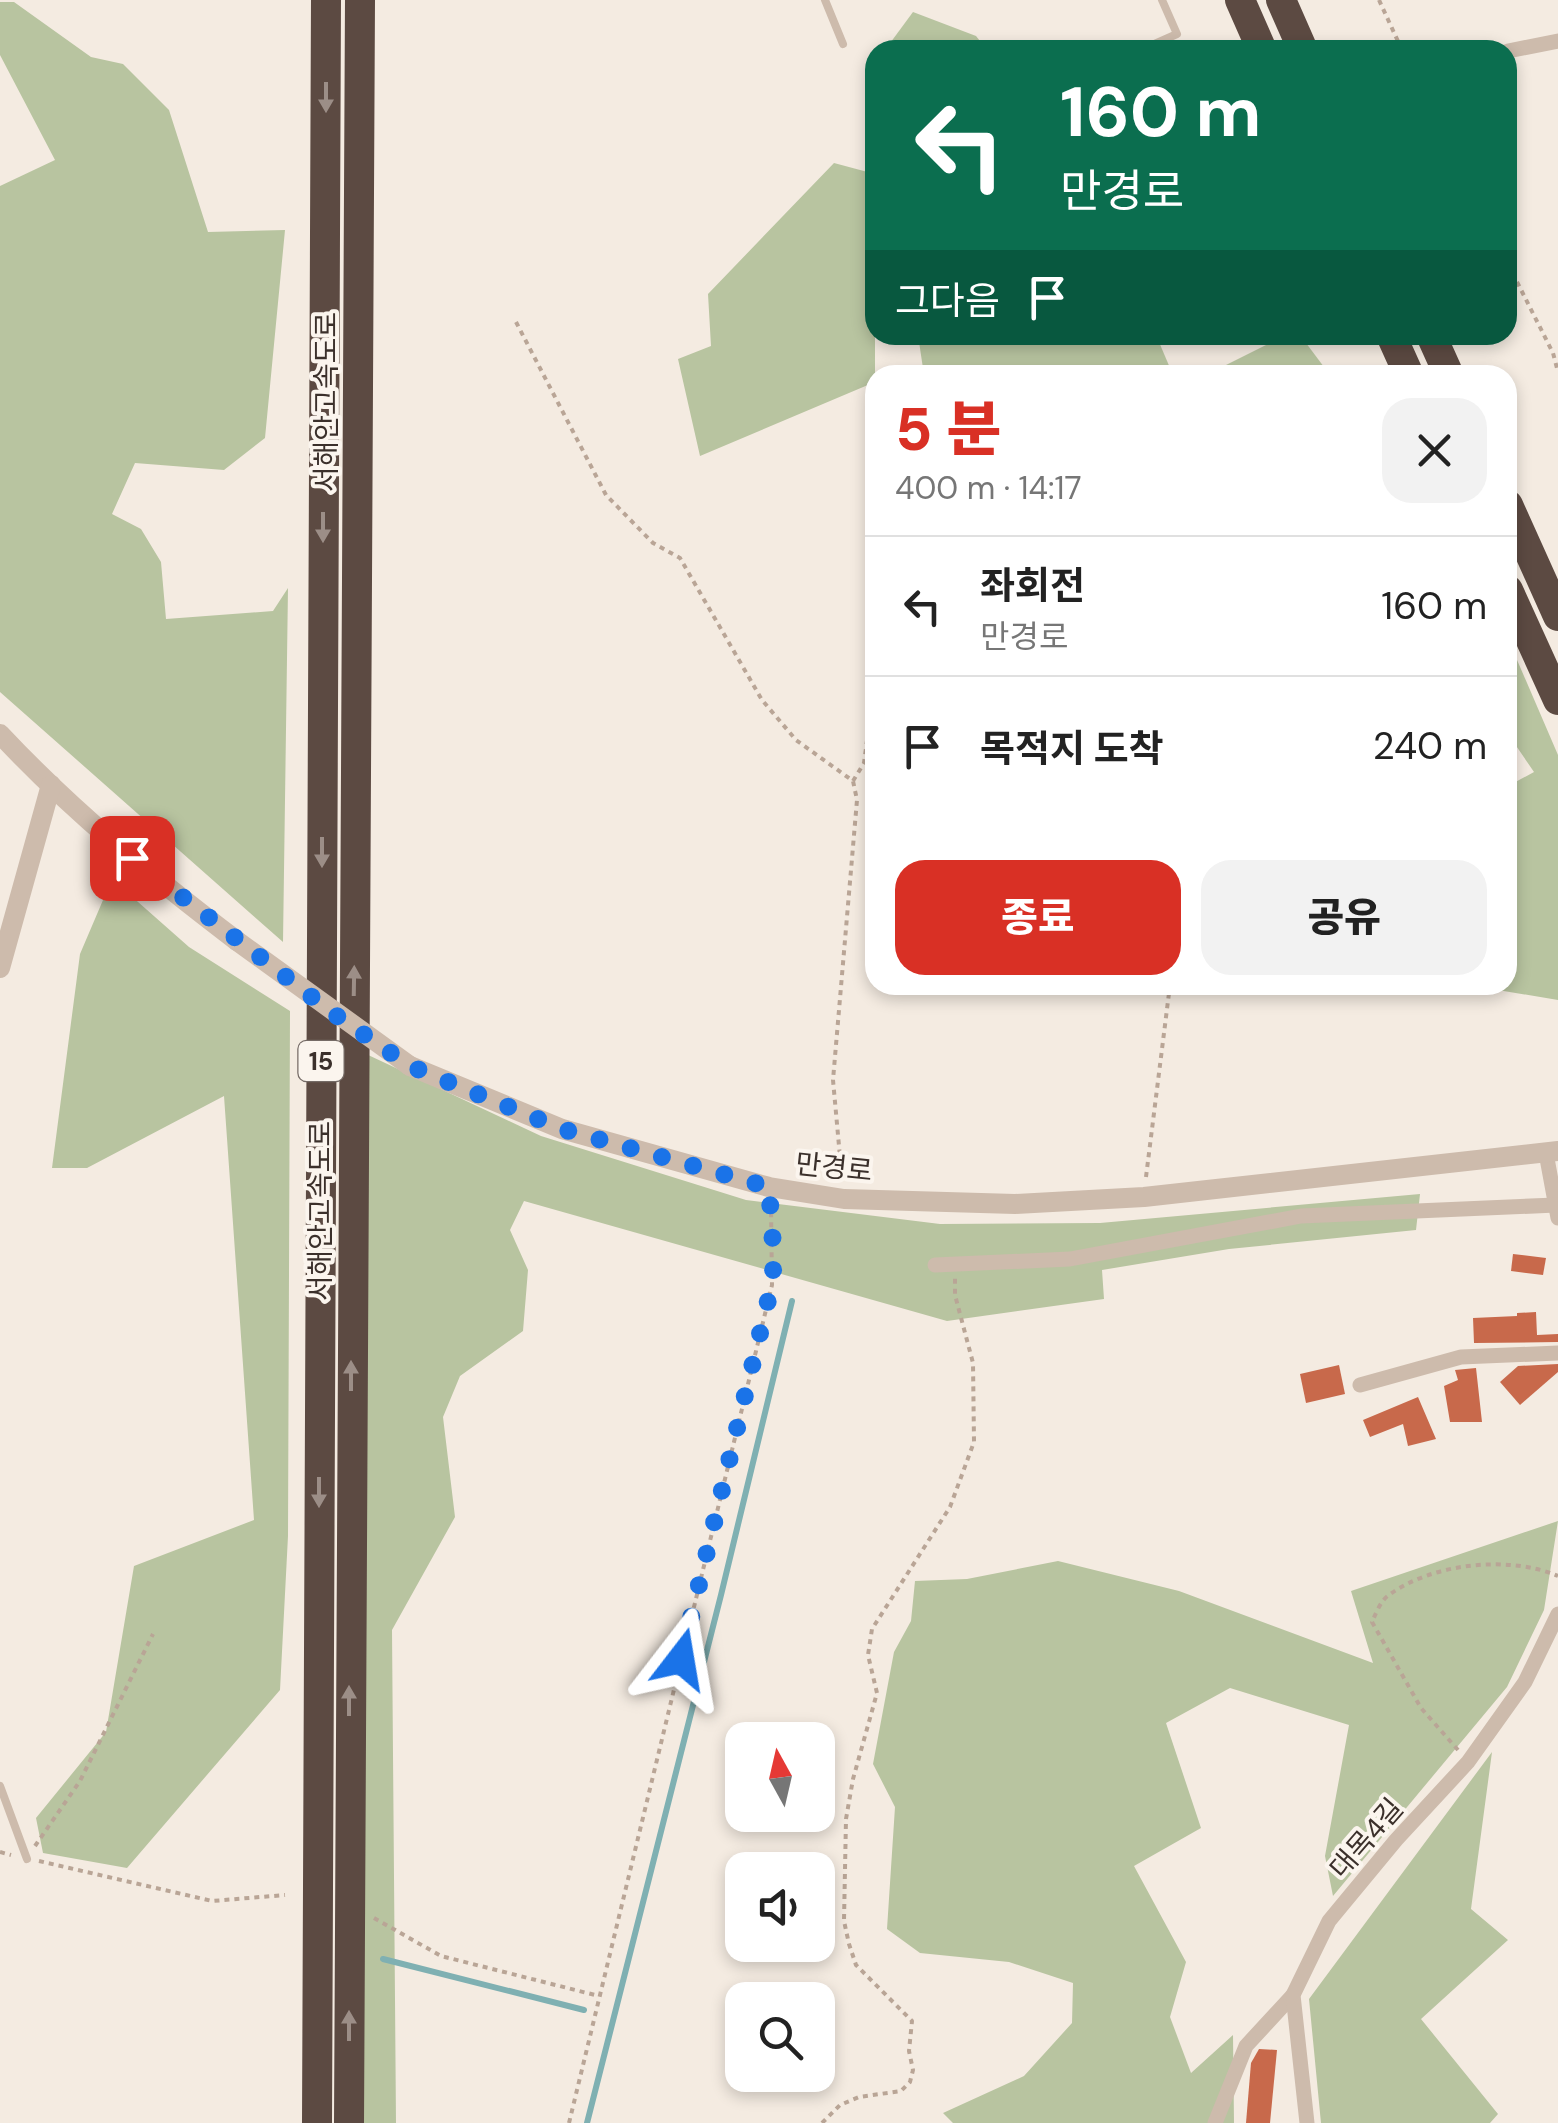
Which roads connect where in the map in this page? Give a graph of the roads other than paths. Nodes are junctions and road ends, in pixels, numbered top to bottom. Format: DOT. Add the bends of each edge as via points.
graph roads {
  1 [pos="326,0"];
  2 [pos="360,0"];
  3 [pos="825,0"];
  4 [pos="1162,0"];
  5 [pos="1240,0"];
  6 [pos="1280,0"];
  7 [pos="1293,0"];
  8 [pos="1164,40"];
  9 [pos="1258,40"];
  10 [pos="1299,40"];
  11 [pos="1302,40"];
  12 [pos="1558,41"];
  13 [pos="843,44"];
  14 [pos="1517,49"];
  15 [pos="1517,525"];
  16 [pos="1517,610"];
  17 [pos="1558,616"];
  18 [pos="1558,700"];
  19 [pos="0,734"];
  20 [pos="51,784"];
  21 [pos="0,968"];
  22 [pos="1552,1152"];
  23 [pos="1557,1212"];
  24 [pos="934,1265"];
  25 [pos="1558,1353"];
  26 [pos="1360,1385"];
  27 [pos="1558,1614"];
  28 [pos="0,1786"];
  29 [pos="27,1859"];
  30 [pos="1293,1996"];
  31 [pos="316,2123"];
  32 [pos="349,2123"];
  33 [pos="1214,2123"];
  34 [pos="1307,2123"];
  1 -- 31 [label="highway, 서해안고속도로 / 15, one-way"];
  32 -- 2 [label="highway, 서해안고속도로 / 15, one-way"];
  3 -- 13 [label="lane"];
  4 -- 8 [label="lane" via="1177,34"];
  5 -- 9 [label="highway"];
  6 -- 10 [label="highway"];
  7 -- 11 [label="lane"];
  12 -- 14 [label="street"];
  15 -- 17 [label="highway"];
  16 -- 18 [label="highway"];
  19 -- 20 [label="street, 만경로"];
  20 -- 21 [label="street"];
  20 -- 22 [label="street, 만경로, bridge" via="159,882 410,1066 562,1129 769,1187 844,1199 1014,1204"];
  22 -- 23 [label="street"];
  23 -- 24 [label="street" via="1301,1216 1070,1259"];
  25 -- 26 [label="street" via="1461,1357"];
  27 -- 30 [label="street, 대목4길" via="1525,1682 1468,1762 1328,1922"];
  28 -- 29 [label="lane"];
  30 -- 33 [label="street" via="1246,2046"];
  30 -- 34 [label="street"];
}
